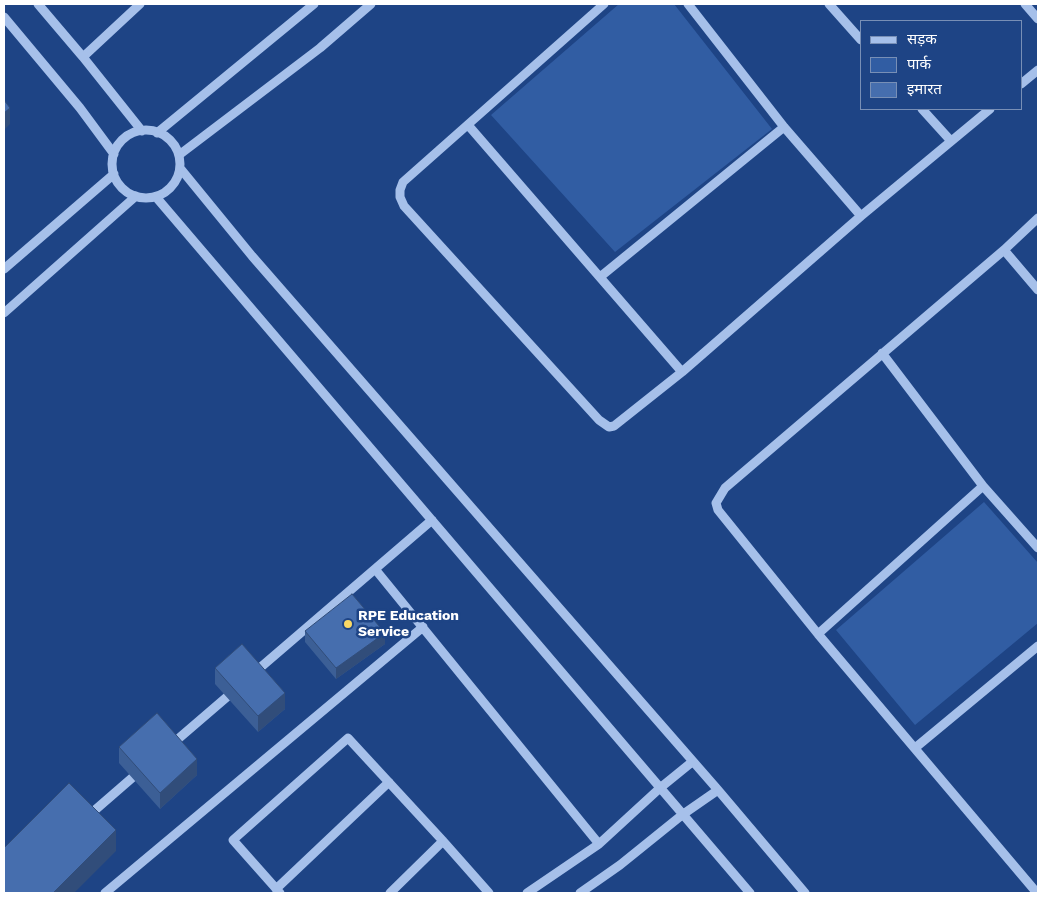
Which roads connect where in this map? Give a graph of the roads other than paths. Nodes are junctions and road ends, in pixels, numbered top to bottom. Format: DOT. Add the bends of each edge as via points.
graph roads {
  1 [pos="38,4"];
  2 [pos="140,4"];
  3 [pos="314,4"];
  4 [pos="371,4"];
  5 [pos="604,4"];
  6 [pos="688,4"];
  7 [pos="828,4"];
  8 [pos="1025,4"];
  9 [pos="4,17"];
  10 [pos="1038,19"];
  11 [pos="860,39"];
  12 [pos="83,58"];
  13 [pos="1038,70"];
  14 [pos="1022,83"];
  15 [pos="923,110"];
  16 [pos="989,110"];
  17 [pos="468,125"];
  18 [pos="784,127"];
  19 [pos="142,131"];
  20 [pos="157,133"];
  21 [pos="950,141"];
  22 [pos="114,154"];
  23 [pos="179,155"];
  24 [pos="180,168"];
  25 [pos="114,174"];
  26 [pos="136,196"];
  27 [pos="156,197"];
  28 [pos="861,216"];
  29 [pos="1038,218"];
  30 [pos="1004,250"];
  31 [pos="4,269"];
  32 [pos="600,277"];
  33 [pos="1038,290"];
  34 [pos="4,313"];
  35 [pos="882,353"];
  36 [pos="682,372"];
  37 [pos="983,486"];
  38 [pos="432,520"];
  39 [pos="1038,548"];
  40 [pos="376,569"];
  41 [pos="423,627"];
  42 [pos="818,634"];
  43 [pos="1038,646"];
  44 [pos="249,678"];
  45 [pos="242,684"];
  46 [pos="167,748"];
  47 [pos="915,748"];
  48 [pos="692,762"];
  49 [pos="145,767"];
  50 [pos="389,782"];
  51 [pos="660,788"];
  52 [pos="718,790"];
  53 [pos="682,815"];
  54 [pos="78,825"];
  55 [pos="444,841"];
  56 [pos="599,844"];
  57 [pos="278,891"];
  58 [pos="106,893"];
  59 [pos="390,893"];
  60 [pos="489,893"];
  61 [pos="527,893"];
  62 [pos="580,893"];
  63 [pos="750,893"];
  64 [pos="805,893"];
  65 [pos="1037,893"];
  1 -- 12 [label="street"];
  2 -- 12 [label="street"];
  3 -- 20 [label="street"];
  4 -- 23 [label="street" via="320,48"];
  5 -- 17 [label="street"];
  6 -- 18 [label="street"];
  7 -- 11 [label="street"];
  8 -- 10 [label="street"];
  9 -- 22 [label="street"];
  12 -- 19 [label="street"];
  13 -- 14 [label="street"];
  15 -- 21 [label="street"];
  16 -- 21 [label="street"];
  17 -- 32 [label="street"];
  17 -- 36 [label="street" via="403,182 400,197 404,206 605,425 614,426"];
  18 -- 28 [label="street"];
  18 -- 32 [label="street"];
  19 -- 20 [label="street"];
  19 -- 22 [label="street" via="125,138"];
  20 -- 23 [label="street" via="173,143"];
  21 -- 28 [label="street"];
  22 -- 25 [label="street"];
  23 -- 24 [label="street"];
  24 -- 27 [label="street" via="168,191"];
  24 -- 48 [label="street" via="252,256"];
  25 -- 26 [label="street" via="120,186"];
  25 -- 31 [label="street"];
  26 -- 27 [label="street"];
  26 -- 34 [label="street"];
  27 -- 38 [label="street"];
  28 -- 36 [label="street"];
  29 -- 30 [label="street"];
  30 -- 33 [label="street"];
  30 -- 35 [label="street"];
  32 -- 36 [label="street"];
  35 -- 37 [label="street"];
  35 -- 42 [label="street" via="725,488 716,502 718,510"];
  37 -- 39 [label="street"];
  37 -- 42 [label="street"];
  38 -- 40 [label="street"];
  38 -- 51 [label="street"];
  40 -- 41 [label="street"];
  40 -- 44 [label="street"];
  41 -- 56 [label="street"];
  41 -- 58 [label="street"];
  42 -- 47 [label="street"];
  43 -- 47 [label="street"];
  45 -- 46 [label="street"];
  47 -- 65 [label="street"];
  48 -- 51 [label="street"];
  48 -- 52 [label="street"];
  49 -- 54 [label="street"];
  50 -- 55 [label="street"];
  50 -- 57 [label="street"];
  50 -- 57 [label="street" via="348,738 233,840"];
  51 -- 53 [label="street"];
  51 -- 56 [label="street"];
  52 -- 53 [label="street"];
  52 -- 64 [label="street"];
  53 -- 62 [label="street"];
  53 -- 63 [label="street"];
  55 -- 59 [label="street"];
  55 -- 60 [label="street"];
  56 -- 61 [label="street"];
}
